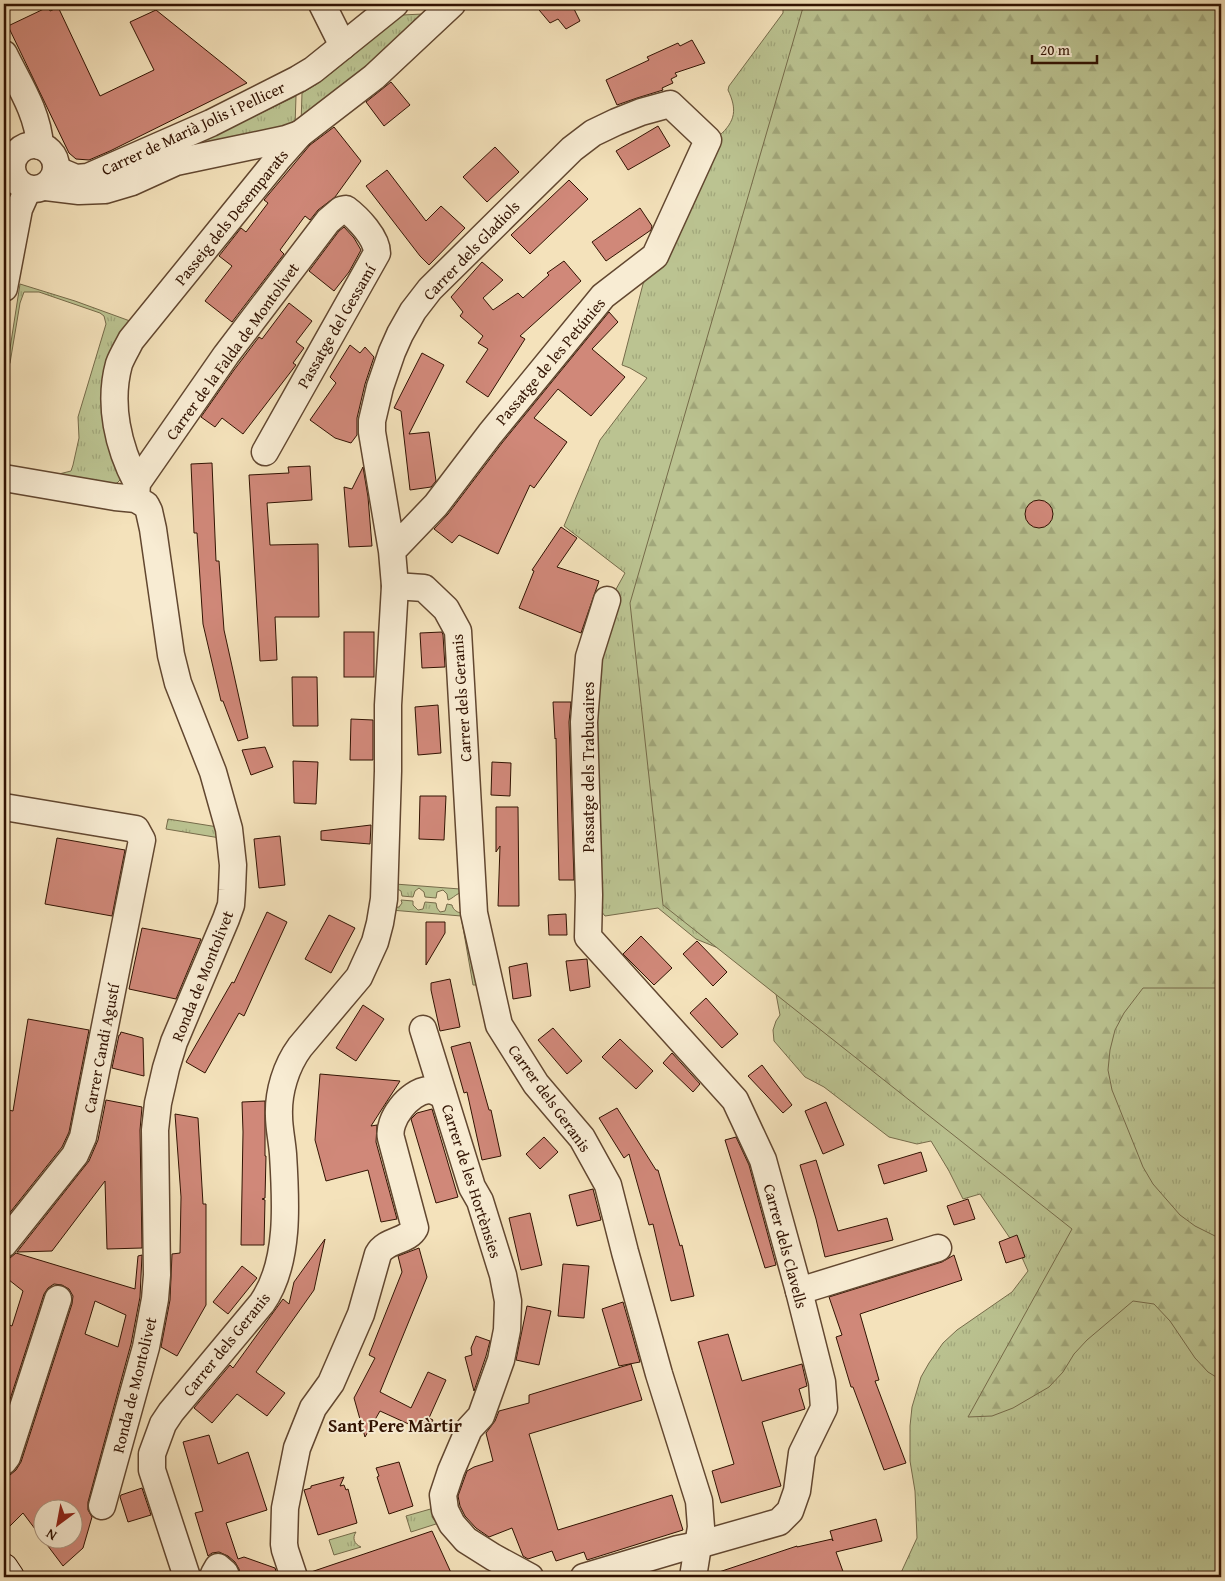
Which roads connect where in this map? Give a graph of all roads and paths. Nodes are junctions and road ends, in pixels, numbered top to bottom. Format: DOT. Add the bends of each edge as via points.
graph roads {
  1 [pos="322,4"];
  2 [pos="395,4"];
  3 [pos="452,4"];
  4 [pos="343,46"];
  5 [pos="4,54"];
  6 [pos="300,134"];
  7 [pos="708,140"];
  8 [pos="40,146"];
  9 [pos="29,177"];
  10 [pos="341,210"];
  11 [pos="4,288"];
  12 [pos="265,452"];
  13 [pos="4,478"];
  14 [pos="137,491"];
  15 [pos="392,551"];
  16 [pos="395,586"];
  17 [pos="607,600"];
  18 [pos="4,807"];
  19 [pos="588,937"];
  20 [pos="422,1030"];
  21 [pos="444,1095"];
  22 [pos="4,1244"];
  23 [pos="938,1248"];
  24 [pos="799,1291"];
  25 [pos="58,1299"];
  26 [pos="115,1460"];
  27 [pos="4,1461"];
  28 [pos="152,1470"];
  29 [pos="102,1506"];
  30 [pos="466,1540"];
  31 [pos="698,1545"];
  32 [pos="4,1568"];
  33 [pos="10,1577"];
  34 [pos="187,1577"];
  35 [pos="218,1577"];
  36 [pos="226,1577"];
  37 [pos="294,1577"];
  38 [pos="496,1577"];
  39 [pos="530,1577"];
  40 [pos="584,1577"];
  41 [pos="693,1577"];
  1 -- 4 [label="street"];
  2 -- 4 [label="street, Carrer de Marià Jolis i Pellicer"];
  3 -- 6 [label="street, Passeig dels Desemparats" via="374,77"];
  4 -- 9 [label="street, Carrer de Marià Jolis i Pellicer" via="313,70 235,112 88,177"];
  5 -- 8 [label="street" via="34,114"];
  6 -- 9 [label="street" via="286,140 176,162 105,190 84,190"];
  6 -- 14 [label="street, Passeig dels Desemparats" via="124,352 117,377 115,415"];
  7 -- 15 [label="street, Passatge de les Petúnies" via="655,256 603,296 490,434 436,506"];
  7 -- 15 [label="street, Carrer dels Gladiols" via="670,104 641,112 593,133 524,195 423,297 400,334 386,366 371,426"];
  8 -- 9 [label="street" via="52,154 56,165"];
  8 -- 9 [label="street" via="32,145 21,150 12,162"];
  9 -- 11 [label="street" via="19,209"];
  10 -- 12 [label="street, Passatge del Gessamí" via="346,209 358,219 374,239 377,253"];
  10 -- 14 [label="street, Carrer de la Falda de Montolivet" via="328,221 226,355"];
  13 -- 14 [label="street" via="115,497"];
  14 -- 26 [label="street, Ronda de Montolivet" via="149,511 171,656 224,808 233,864 231,905 174,1042 158,1102 158,1275 146,1347"];
  15 -- 16 [label="street, Carrer dels Geranis"];
  16 -- 28 [label="street, Carrer dels Geranis" via="388,705 385,889 375,942 359,977 292,1057 286,1071 279,1117 286,1205 278,1267 271,1288 171,1412 152,1454"];
  16 -- 31 [label="street, Carrer dels Geranis" via="424,588 446,609 458,631 474,912 499,1026 536,1084 582,1138 608,1184 659,1374 698,1501 701,1527"];
  17 -- 19 [label="street, Passatge dels Trabucaires" via="589,656 584,722"];
  18 -- 22 [label="street, Carrer Candi Agustí" via="136,829 142,840 83,1137 75,1155"];
  19 -- 24 [label="street, Carrer dels Clavells" via="735,1100 763,1160"];
  20 -- 21 [label="street"];
  21 -- 30 [label="street, Carrer de les Hortènsies" via="503,1275 508,1301 501,1360 480,1416 470,1426 450,1471 443,1495 449,1519"];
  21 -- 37 [label="street, Carrer de les Hortènsies" via="429,1090 414,1095 401,1108 391,1129 415,1228 411,1234 384,1247 378,1254 361,1314 331,1383 313,1408 297,1448 285,1508 284,1544"];
  23 -- 24 [label="street"];
  24 -- 31 [label="street, Carrer dels Clavells" via="822,1382 824,1408 802,1453 790,1511 779,1522"];
  25 -- 27 [label="street"];
  26 -- 28 [label="street"];
  26 -- 29 [label="street, Ronda de Montolivet"];
  28 -- 34 [label="street"];
  30 -- 38 [label="street, Carrer de les Hortènsies" via="485,1570"];
  30 -- 39 [label="street, Carrer de les Hortènsies"];
  31 -- 40 [label="street"];
  31 -- 41 [label="street, Carrer dels Geranis"];
  32 -- 33 [label="street"];
  35 -- 36 [label="street" via="214,1574 218,1567"];
}
